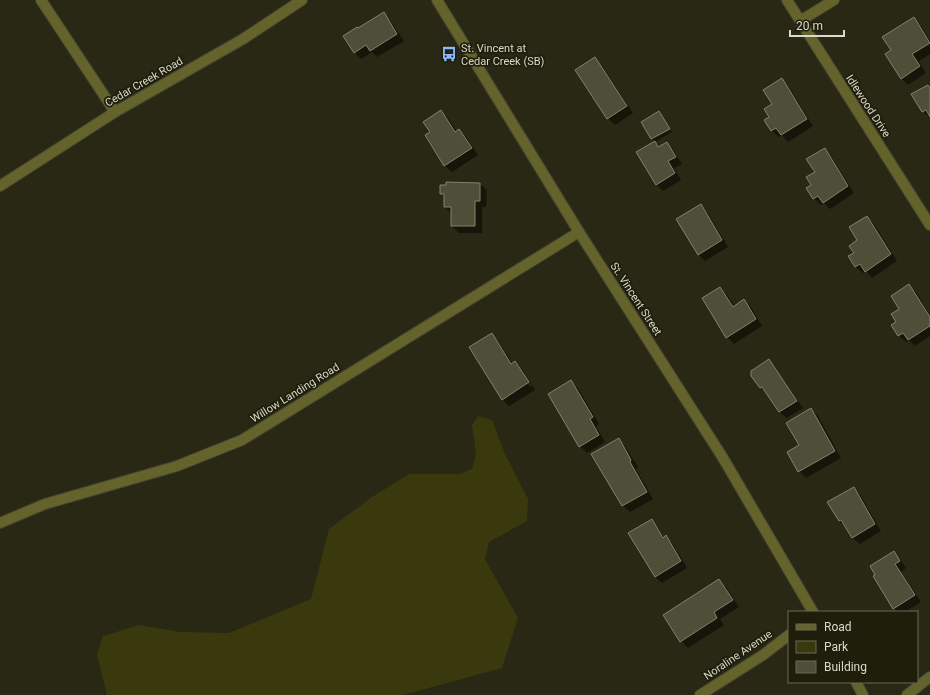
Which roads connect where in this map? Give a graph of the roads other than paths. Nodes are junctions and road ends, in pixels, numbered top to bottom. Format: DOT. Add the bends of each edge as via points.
graph roads {
  1 [pos="40,0"];
  2 [pos="302,0"];
  3 [pos="437,0"];
  4 [pos="786,0"];
  5 [pos="834,0"];
  6 [pos="800,21"];
  7 [pos="115,112"];
  8 [pos="0,186"];
  9 [pos="930,225"];
  10 [pos="579,232"];
  11 [pos="0,523"];
  12 [pos="812,611"];
  13 [pos="788,636"];
  14 [pos="930,677"];
  15 [pos="857,683"];
  16 [pos="700,695"];
  17 [pos="863,695"];
  18 [pos="907,695"];
  1 -- 7 [label="street"];
  2 -- 7 [label="street, Cedar Creek Road" via="243,39"];
  3 -- 10 [label="street, St. Vincent Street"];
  4 -- 6 [label="street, Idlewood Drive"];
  5 -- 6 [label="street"];
  6 -- 9 [label="street, Idlewood Drive"];
  7 -- 8 [label="street, Cedar Creek Road"];
  10 -- 11 [label="street, Willow Landing Road" via="242,440 177,466 44,504"];
  10 -- 12 [label="street, St. Vincent Street" via="723,458"];
  13 -- 16 [label="street, Noraline Avenue"];
  14 -- 18 [label="street"];
  15 -- 17 [label="street"];
}
